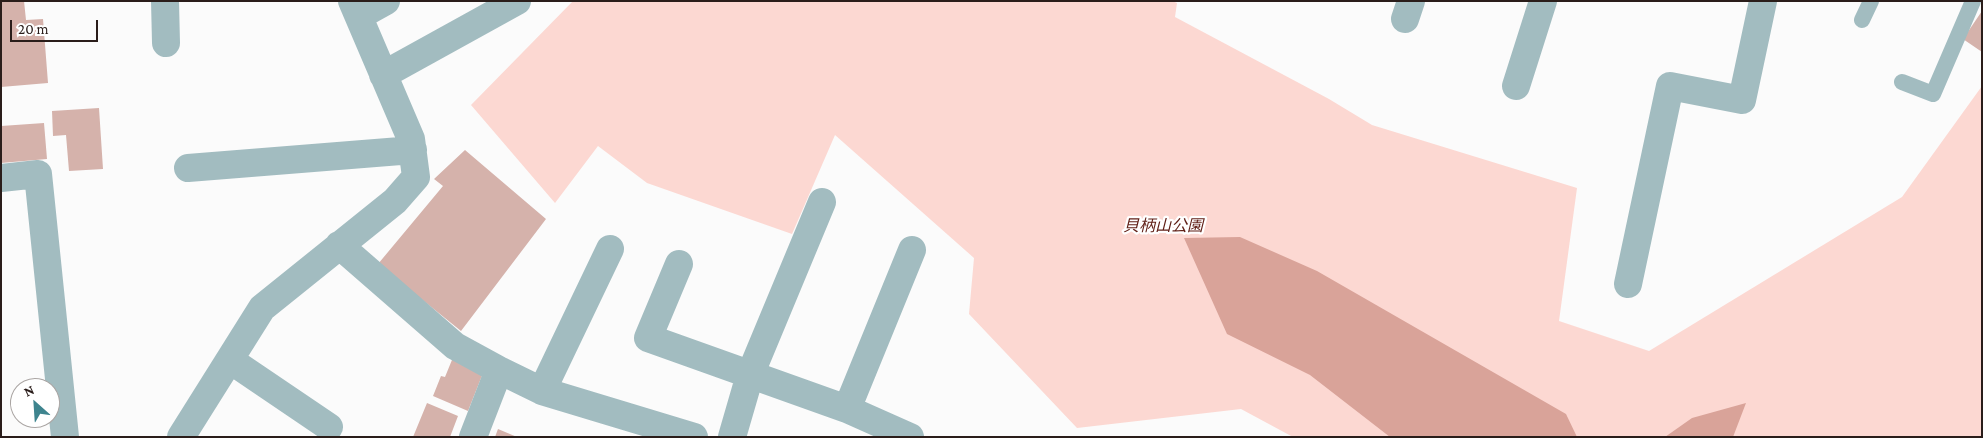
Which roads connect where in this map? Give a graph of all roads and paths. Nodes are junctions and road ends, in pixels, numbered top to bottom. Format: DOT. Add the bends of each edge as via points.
graph roads {
  1 [pos="165,1"];
  2 [pos="386,1"];
  3 [pos="517,1"];
  4 [pos="1543,1"];
  5 [pos="1763,1"];
  6 [pos="1871,1"];
  7 [pos="1973,1"];
  8 [pos="356,9"];
  9 [pos="1862,20"];
  10 [pos="166,43"];
  11 [pos="383,75"];
  12 [pos="1902,82"];
  13 [pos="1516,86"];
  14 [pos="413,150"];
  15 [pos="188,168"];
  16 [pos="1,178"];
  17 [pos="822,202"];
  18 [pos="339,245"];
  19 [pos="610,249"];
  20 [pos="912,250"];
  21 [pos="678,264"];
  22 [pos="1628,284"];
  23 [pos="230,360"];
  24 [pos="499,370"];
  25 [pos="750,375"];
  26 [pos="542,391"];
  27 [pos="847,409"];
  28 [pos="329,428"];
  29 [pos="65,437"];
  30 [pos="181,437"];
  31 [pos="473,437"];
  32 [pos="694,437"];
  33 [pos="732,437"];
  34 [pos="910,437"];
  1 -- 10 [label="street"];
  2 -- 8 [label="street"];
  3 -- 11 [label="street"];
  4 -- 13 [label="street"];
  5 -- 22 [label="street" via="1742,100 1670,86"];
  6 -- 9 [label="lane"];
  7 -- 12 [label="lane" via="1933,94"];
  8 -- 11 [label="street"];
  11 -- 14 [label="street"];
  14 -- 15 [label="street"];
  14 -- 18 [label="street" via="416,177 395,201"];
  16 -- 29 [label="street" via="38,174"];
  17 -- 25 [label="street"];
  18 -- 23 [label="street" via="262,308"];
  18 -- 24 [label="street" via="455,346"];
  19 -- 26 [label="street"];
  20 -- 27 [label="street"];
  21 -- 25 [label="street" via="648,338"];
  23 -- 28 [label="street"];
  23 -- 30 [label="street"];
  24 -- 26 [label="street"];
  24 -- 31 [label="street"];
  25 -- 27 [label="street"];
  25 -- 33 [label="street"];
  26 -- 32 [label="street"];
  27 -- 34 [label="street"];
}
